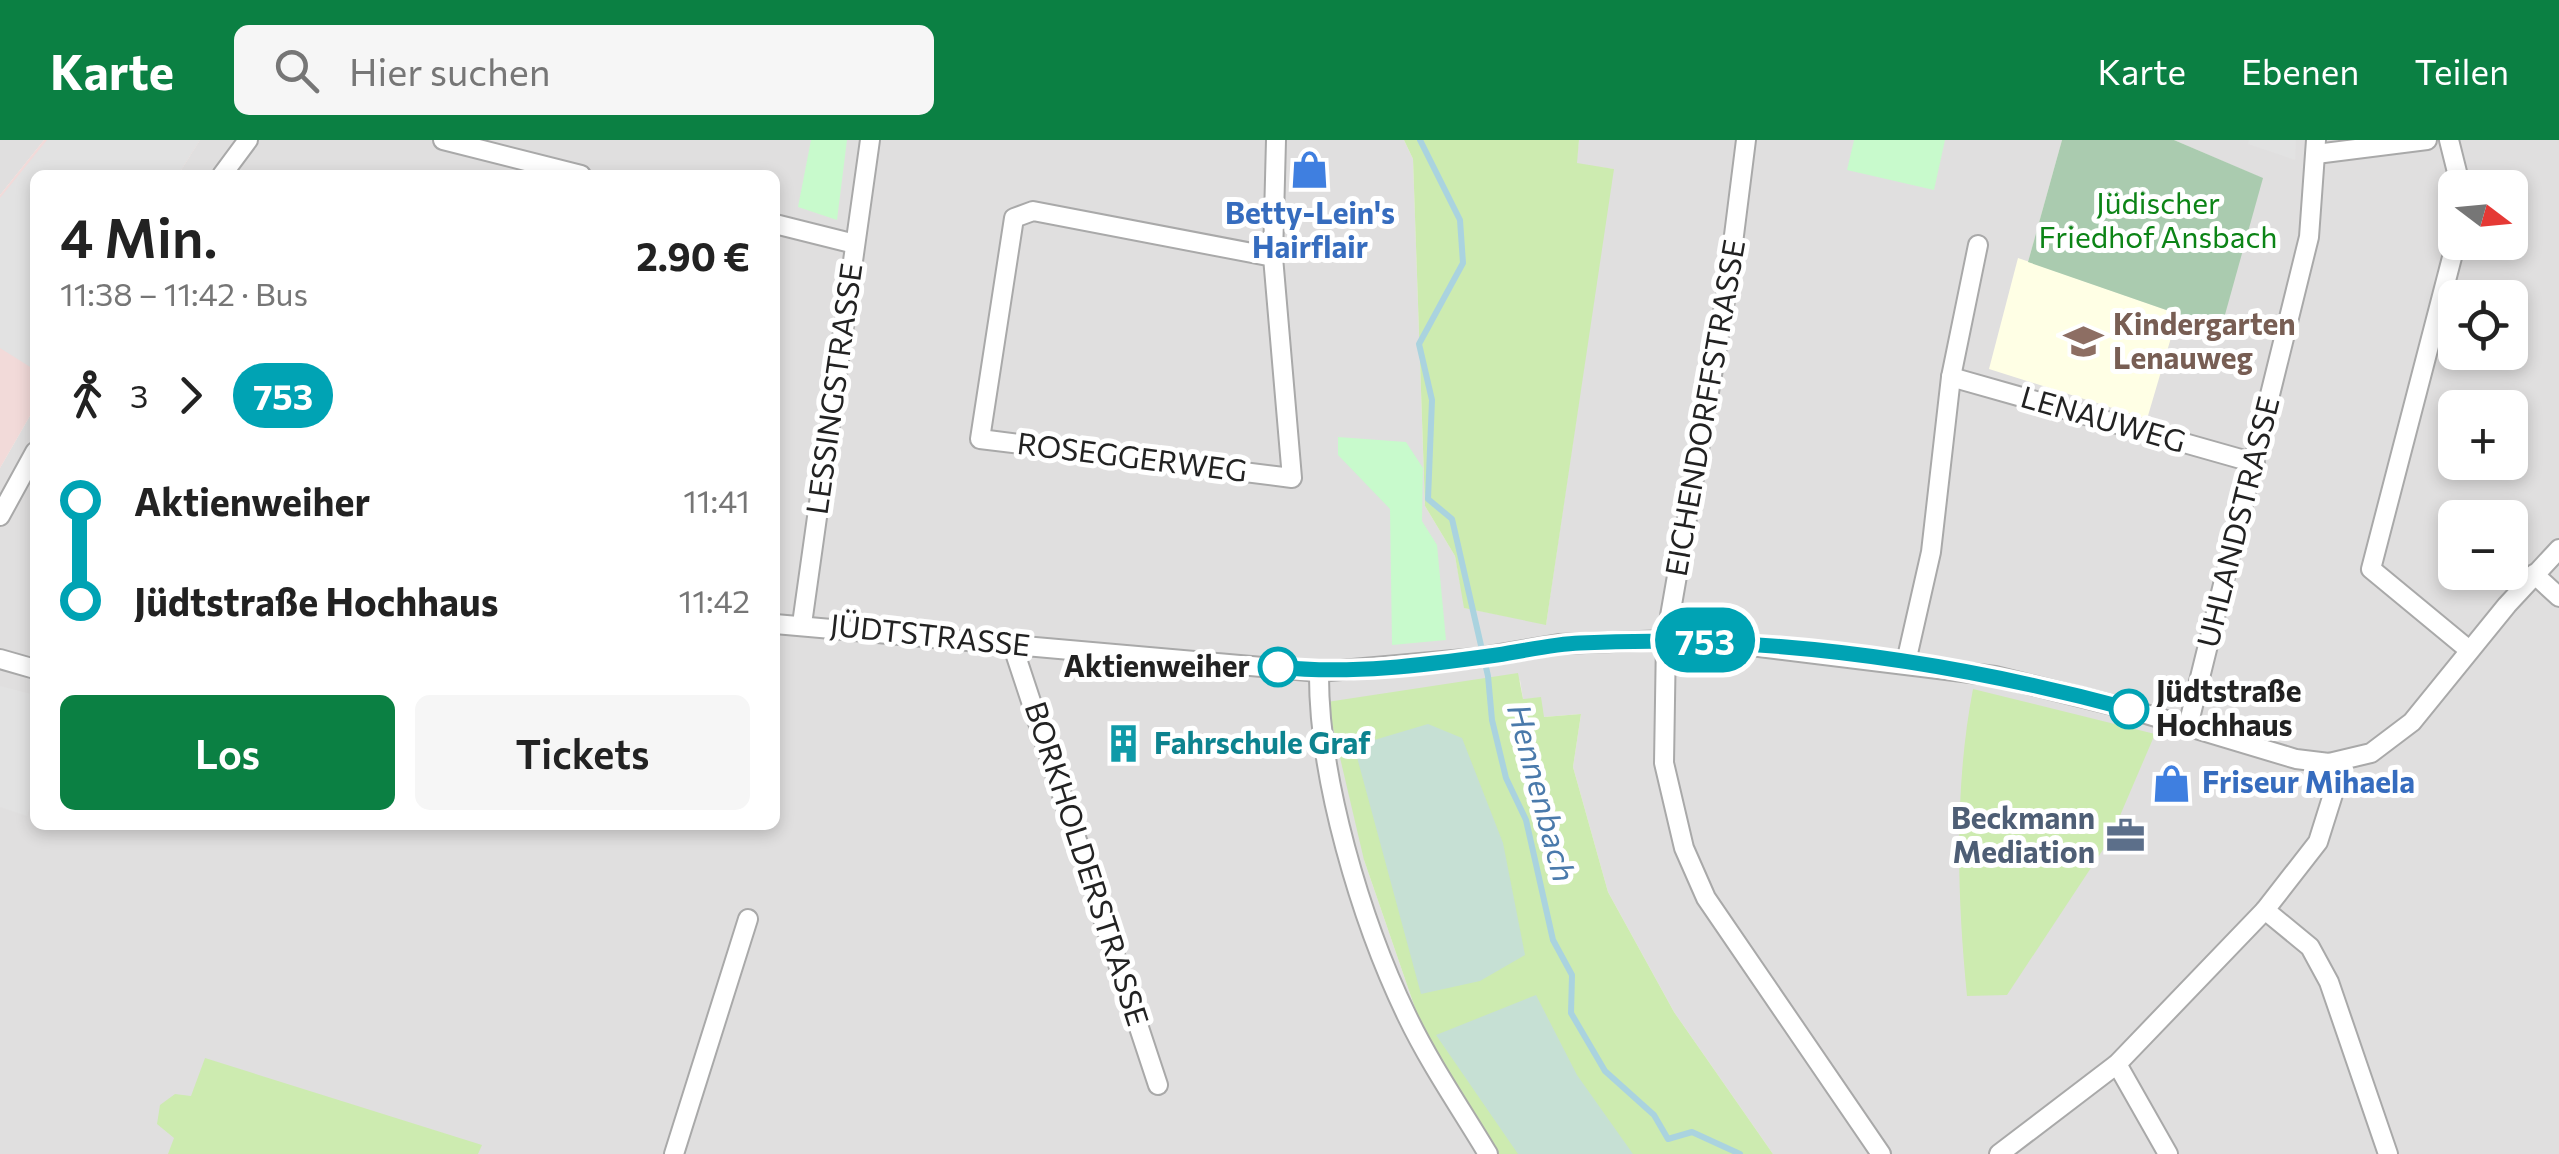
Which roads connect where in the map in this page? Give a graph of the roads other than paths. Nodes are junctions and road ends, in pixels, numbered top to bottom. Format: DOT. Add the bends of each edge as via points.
graph roads {
  1 [pos="248,140"];
  2 [pos="443,140"];
  3 [pos="1276,140"];
  4 [pos="1746,140"];
  5 [pos="2427,140"];
  6 [pos="2449,140"];
  7 [pos="2316,147"];
  8 [pos="869,148"];
  9 [pos="226,170"];
  10 [pos="561,170"];
  11 [pos="2456,170"];
  12 [pos="780,225"];
  13 [pos="855,244"];
  14 [pos="1978,245"];
  15 [pos="1273,257"];
  16 [pos="2451,260"];
  17 [pos="1950,377"];
  18 [pos="30,461"];
  19 [pos="2256,463"];
  20 [pos="0,516"];
  21 [pos="2559,549"];
  22 [pos="2534,574"];
  23 [pos="2559,597"];
  24 [pos="780,624"];
  25 [pos="802,624"];
  26 [pos="1666,639"];
  27 [pos="1012,644"];
  28 [pos="2469,650"];
  29 [pos="0,659"];
  30 [pos="1906,662"];
  31 [pos="30,668"];
  32 [pos="1319,672"];
  33 [pos="2188,726"];
  34 [pos="2329,763"];
  35 [pos="2265,910"];
  36 [pos="748,919"];
  37 [pos="2117,1064"];
  38 [pos="1158,1085"];
  39 [pos="674,1154"];
  40 [pos="1488,1154"];
  41 [pos="1882,1154"];
  42 [pos="1999,1154"];
  43 [pos="2168,1154"];
  44 [pos="2388,1154"];
  1 -- 9 [label="street"];
  2 -- 10 [label="street"];
  3 -- 15 [label="street"];
  4 -- 26 [label="street, EICHENDORFFSTRASSE"];
  5 -- 7 [label="street"];
  6 -- 11 [label="street"];
  7 -- 19 [label="street, UHLANDSTRASSE" via="2310,237"];
  8 -- 13 [label="street, LESSINGSTRASSE"];
  12 -- 13 [label="street"];
  13 -- 25 [label="street, LESSINGSTRASSE"];
  14 -- 17 [label="street"];
  15 -- 15 [label="street, ROSEGGERWEG" via="1292,478 980,440 1014,218 1034,211"];
  16 -- 28 [label="street" via="2371,568"];
  17 -- 19 [label="street, LENAUWEG"];
  17 -- 30 [label="street" via="1930,552"];
  18 -- 20 [label="street"];
  19 -- 33 [label="street, UHLANDSTRASSE"];
  21 -- 22 [label="street"];
  22 -- 23 [label="street"];
  22 -- 28 [label="street"];
  24 -- 25 [label="street, JÜDTSTRASSE"];
  25 -- 27 [label="street, JÜDTSTRASSE"];
  26 -- 30 [label="street, JÜDTSTRASSE"];
  26 -- 32 [label="street, JÜDTSTRASSE" via="1559,644"];
  26 -- 41 [label="street, EICHENDORFFSTRASSE" via="1664,762 1684,848 1706,898"];
  27 -- 32 [label="street, JÜDTSTRASSE"];
  27 -- 38 [label="street, BORKHOLDERSTRASSE"];
  28 -- 34 [label="street" via="2412,722 2372,753"];
  29 -- 31 [label="street"];
  30 -- 33 [label="street, JÜDTSTRASSE" via="1994,676"];
  32 -- 40 [label="street" via="1328,770 1383,962 1408,1019"];
  33 -- 34 [label="street, JÜDTSTRASSE"];
  34 -- 35 [label="street" via="2335,788 2318,842"];
  35 -- 37 [label="street"];
  35 -- 44 [label="street" via="2310,948 2329,982"];
  36 -- 39 [label="street"];
  37 -- 42 [label="street"];
  37 -- 43 [label="street"];
}
